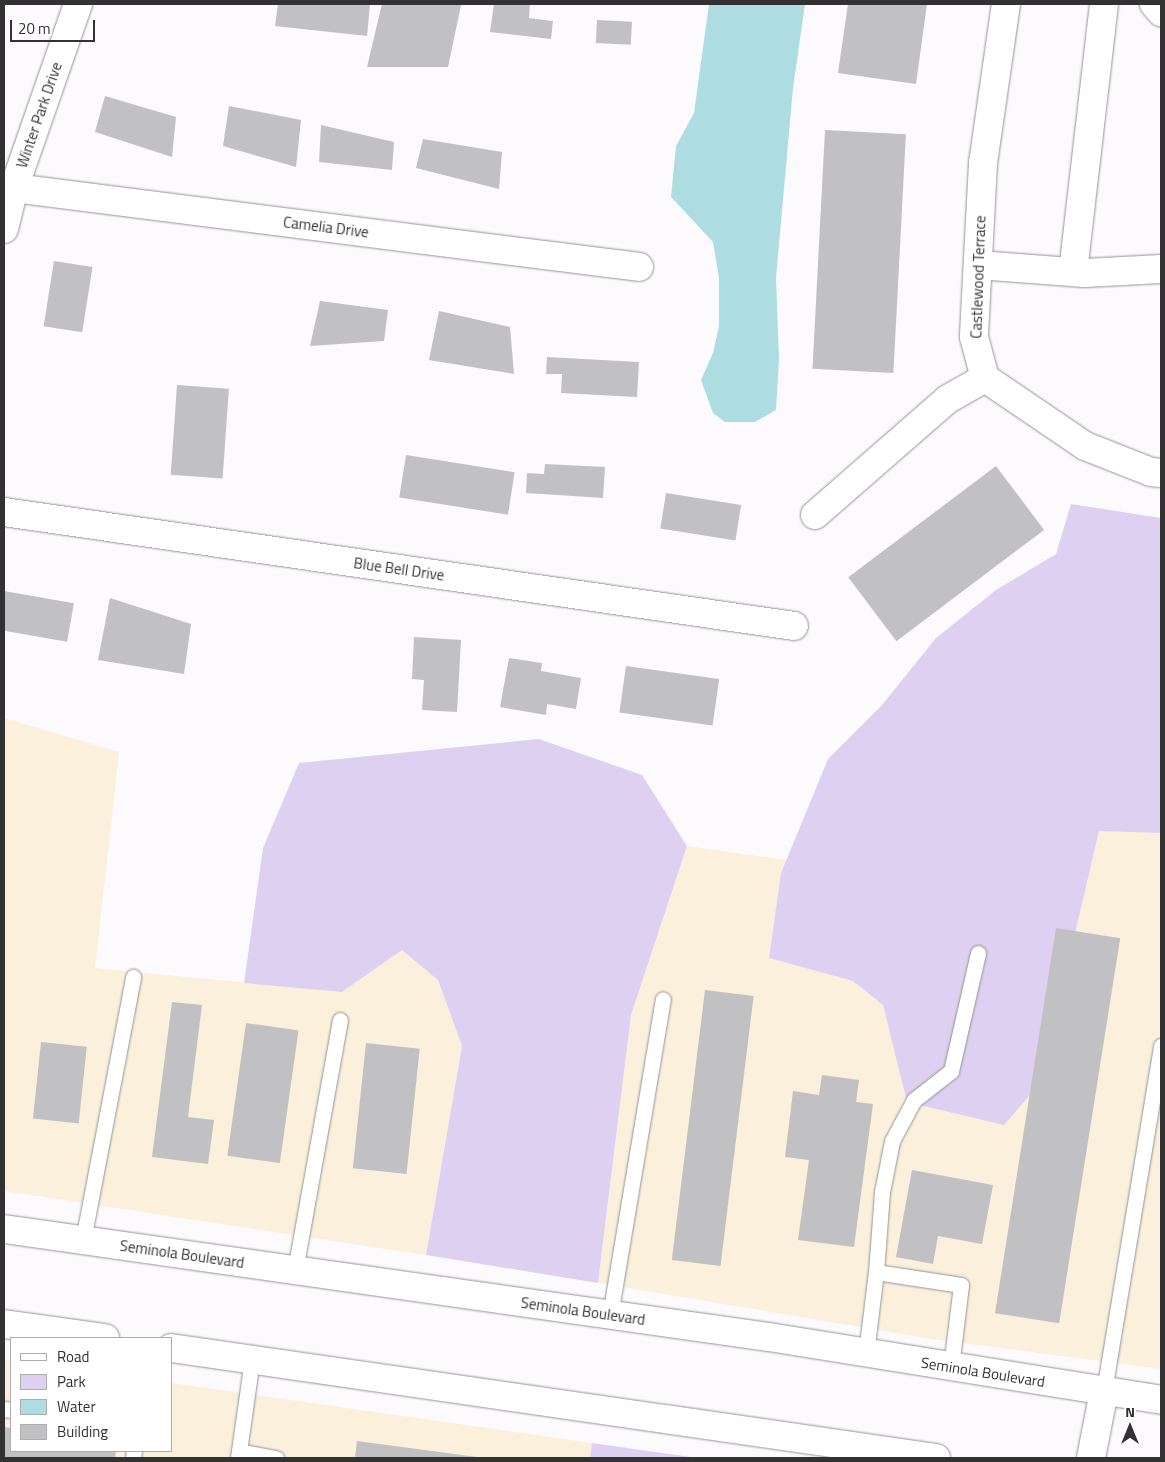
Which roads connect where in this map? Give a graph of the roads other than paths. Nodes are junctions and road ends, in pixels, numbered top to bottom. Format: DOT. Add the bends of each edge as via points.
graph roads {
  1 [pos="78,4"];
  2 [pos="1006,4"];
  3 [pos="1104,4"];
  4 [pos="1154,4"];
  5 [pos="1161,12"];
  6 [pos="14,188"];
  7 [pos="4,229"];
  8 [pos="978,265"];
  9 [pos="639,267"];
  10 [pos="1161,269"];
  11 [pos="1073,272"];
  12 [pos="985,378"];
  13 [pos="1161,473"];
  14 [pos="4,512"];
  15 [pos="815,514"];
  16 [pos="794,626"];
  17 [pos="978,953"];
  18 [pos="133,976"];
  19 [pos="663,999"];
  20 [pos="340,1020"];
  21 [pos="1161,1046"];
  22 [pos="4,1229"];
  23 [pos="83,1240"];
  24 [pos="295,1270"];
  25 [pos="876,1272"];
  26 [pos="610,1315"];
  27 [pos="4,1324"];
  28 [pos="98,1337"];
  29 [pos="172,1348"];
  30 [pos="866,1353"];
  31 [pos="252,1360"];
  32 [pos="950,1366"];
  33 [pos="1104,1391"];
  34 [pos="1161,1400"];
  35 [pos="238,1455"];
  36 [pos="276,1458"];
  37 [pos="936,1458"];
  38 [pos="1091,1458"];
  1 -- 6 [label="street, Winter Park Drive"];
  2 -- 8 [label="street, Castlewood Terrace" via="983,162"];
  3 -- 11 [label="street"];
  4 -- 5 [label="street"];
  6 -- 7 [label="street, Winter Park Drive"];
  6 -- 9 [label="street, Camelia Drive"];
  8 -- 11 [label="street"];
  8 -- 12 [label="street, Castlewood Terrace" via="974,337"];
  10 -- 11 [label="street"];
  12 -- 13 [label="street" via="1085,446 1150,472"];
  12 -- 15 [label="street" via="948,399"];
  14 -- 16 [label="street, Blue Bell Drive"];
  17 -- 25 [label="lane" via="950,1072 914,1100 892,1141 882,1192"];
  18 -- 23 [label="lane"];
  19 -- 26 [label="lane"];
  20 -- 24 [label="lane"];
  21 -- 33 [label="lane"];
  22 -- 23 [label="street, Seminola Boulevard"];
  23 -- 24 [label="street, Seminola Boulevard"];
  24 -- 26 [label="street, Seminola Boulevard"];
  25 -- 30 [label="lane"];
  25 -- 32 [label="lane" via="960,1285"];
  26 -- 30 [label="street, Seminola Boulevard"];
  27 -- 28 [label="street"];
  29 -- 31 [label="street"];
  30 -- 32 [label="street, Seminola Boulevard"];
  31 -- 35 [label="lane"];
  31 -- 37 [label="street"];
  32 -- 33 [label="street, Seminola Boulevard"];
  33 -- 34 [label="street, Seminola Boulevard"];
  33 -- 38 [label="street"];
  35 -- 36 [label="lane"];
}
